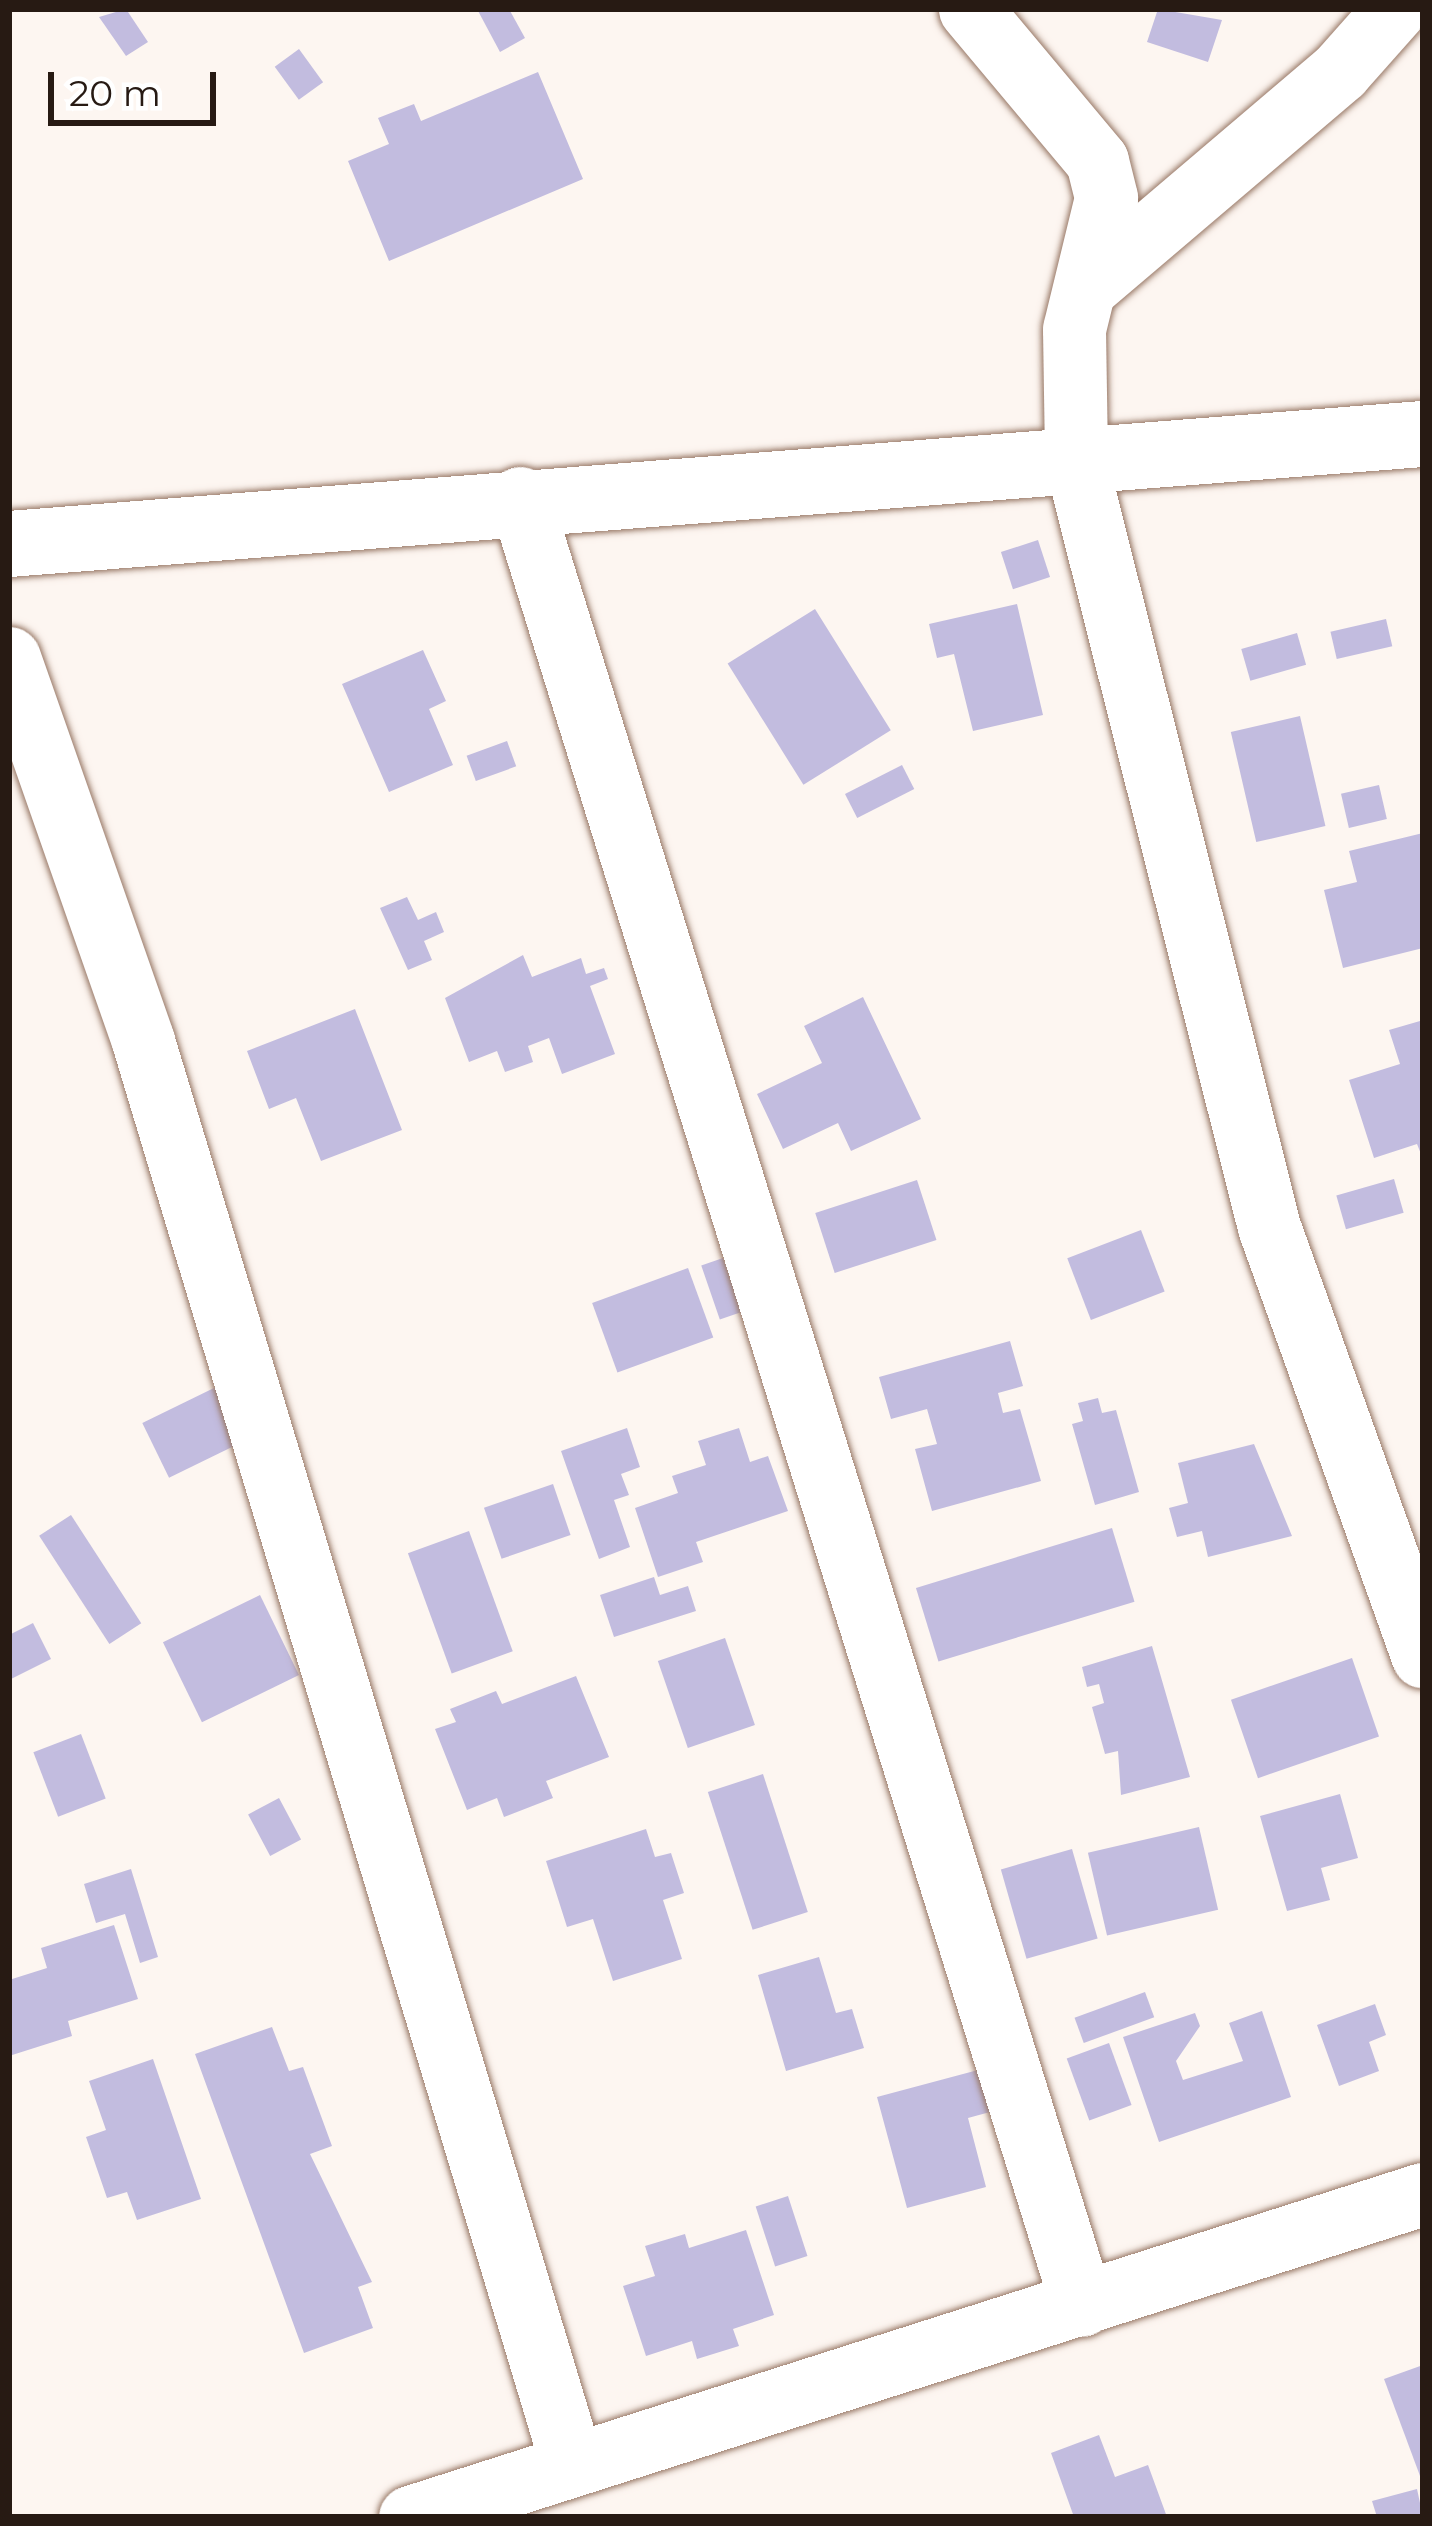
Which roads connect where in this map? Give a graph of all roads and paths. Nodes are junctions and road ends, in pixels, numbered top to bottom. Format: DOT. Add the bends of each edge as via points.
graph roads {
  1 [pos="970,9"];
  2 [pos="1395,9"];
  3 [pos="1091,283"];
  4 [pos="1423,434"];
  5 [pos="1076,462"];
  6 [pos="520,498"];
  7 [pos="9,544"];
  8 [pos="9,658"];
  9 [pos="1423,1656"];
  10 [pos="1423,2194"];
  11 [pos="1082,2305"];
  12 [pos="570,2458"];
  13 [pos="410,2517"];
  1 -- 3 [label="street" via="1097,160 1106,198"];
  2 -- 3 [label="street" via="1340,71"];
  3 -- 5 [label="street" via="1074,329"];
  4 -- 5 [label="street"];
  5 -- 6 [label="street"];
  5 -- 9 [label="street" via="1270,1228"];
  6 -- 7 [label="street"];
  6 -- 11 [label="street"];
  8 -- 12 [label="street" via="142,1041"];
  10 -- 11 [label="street"];
  11 -- 12 [label="street"];
  12 -- 13 [label="street"];
}
